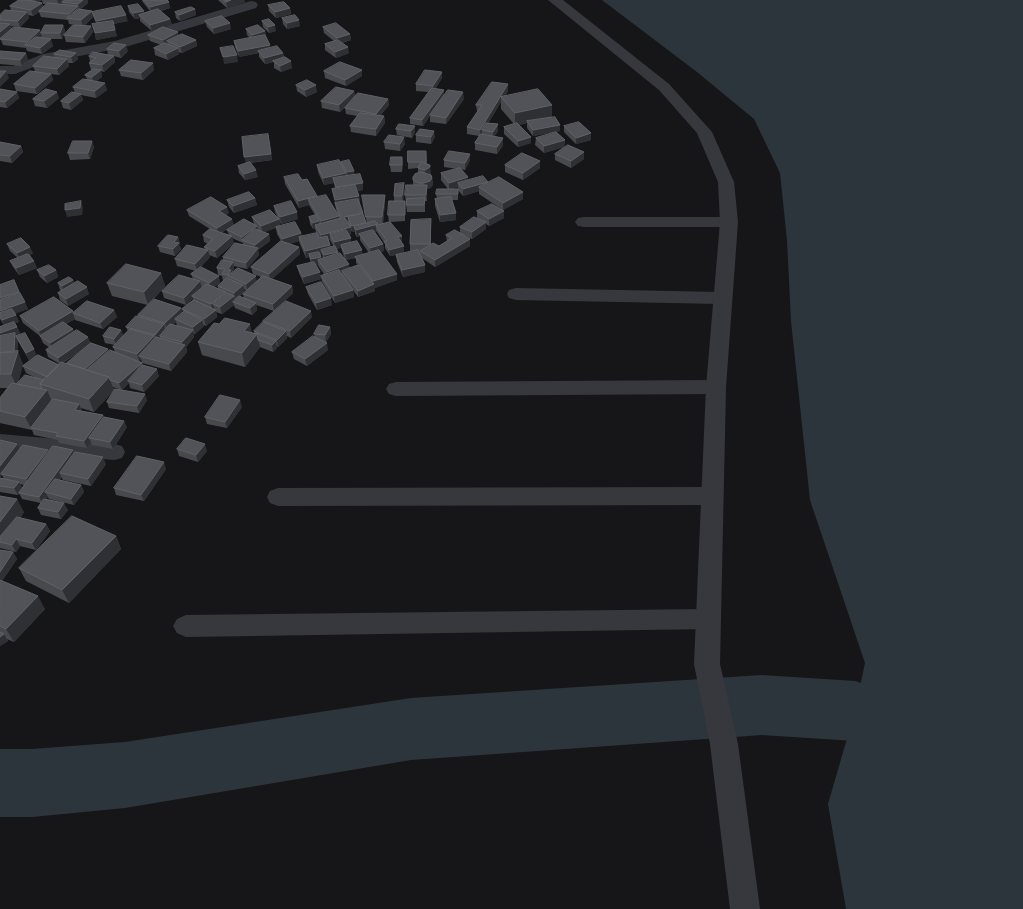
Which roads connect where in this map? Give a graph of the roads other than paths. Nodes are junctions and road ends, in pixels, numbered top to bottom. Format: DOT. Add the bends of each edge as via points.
graph roads {
  1 [pos="555,0"];
  2 [pos="251,5"];
  3 [pos="0,70"];
  4 [pos="584,222"];
  5 [pos="729,222"];
  6 [pos="516,294"];
  7 [pos="722,298"];
  8 [pos="716,388"];
  9 [pos="396,389"];
  10 [pos="0,442"];
  11 [pos="114,452"];
  12 [pos="711,496"];
  13 [pos="278,497"];
  14 [pos="708,619"];
  15 [pos="186,626"];
  16 [pos="745,909"];
  1 -- 5 [label="street" via="664,87 704,132 726,182"];
  2 -- 3 [label="street" via="117,45 43,58 15,70"];
  4 -- 5 [label="street"];
  5 -- 7 [label="street"];
  6 -- 7 [label="street"];
  7 -- 8 [label="street"];
  8 -- 9 [label="street"];
  8 -- 12 [label="street"];
  10 -- 11 [label="street"];
  12 -- 13 [label="street"];
  12 -- 14 [label="street"];
  14 -- 15 [label="street"];
  14 -- 16 [label="street" via="707,664 724,744"];
}
